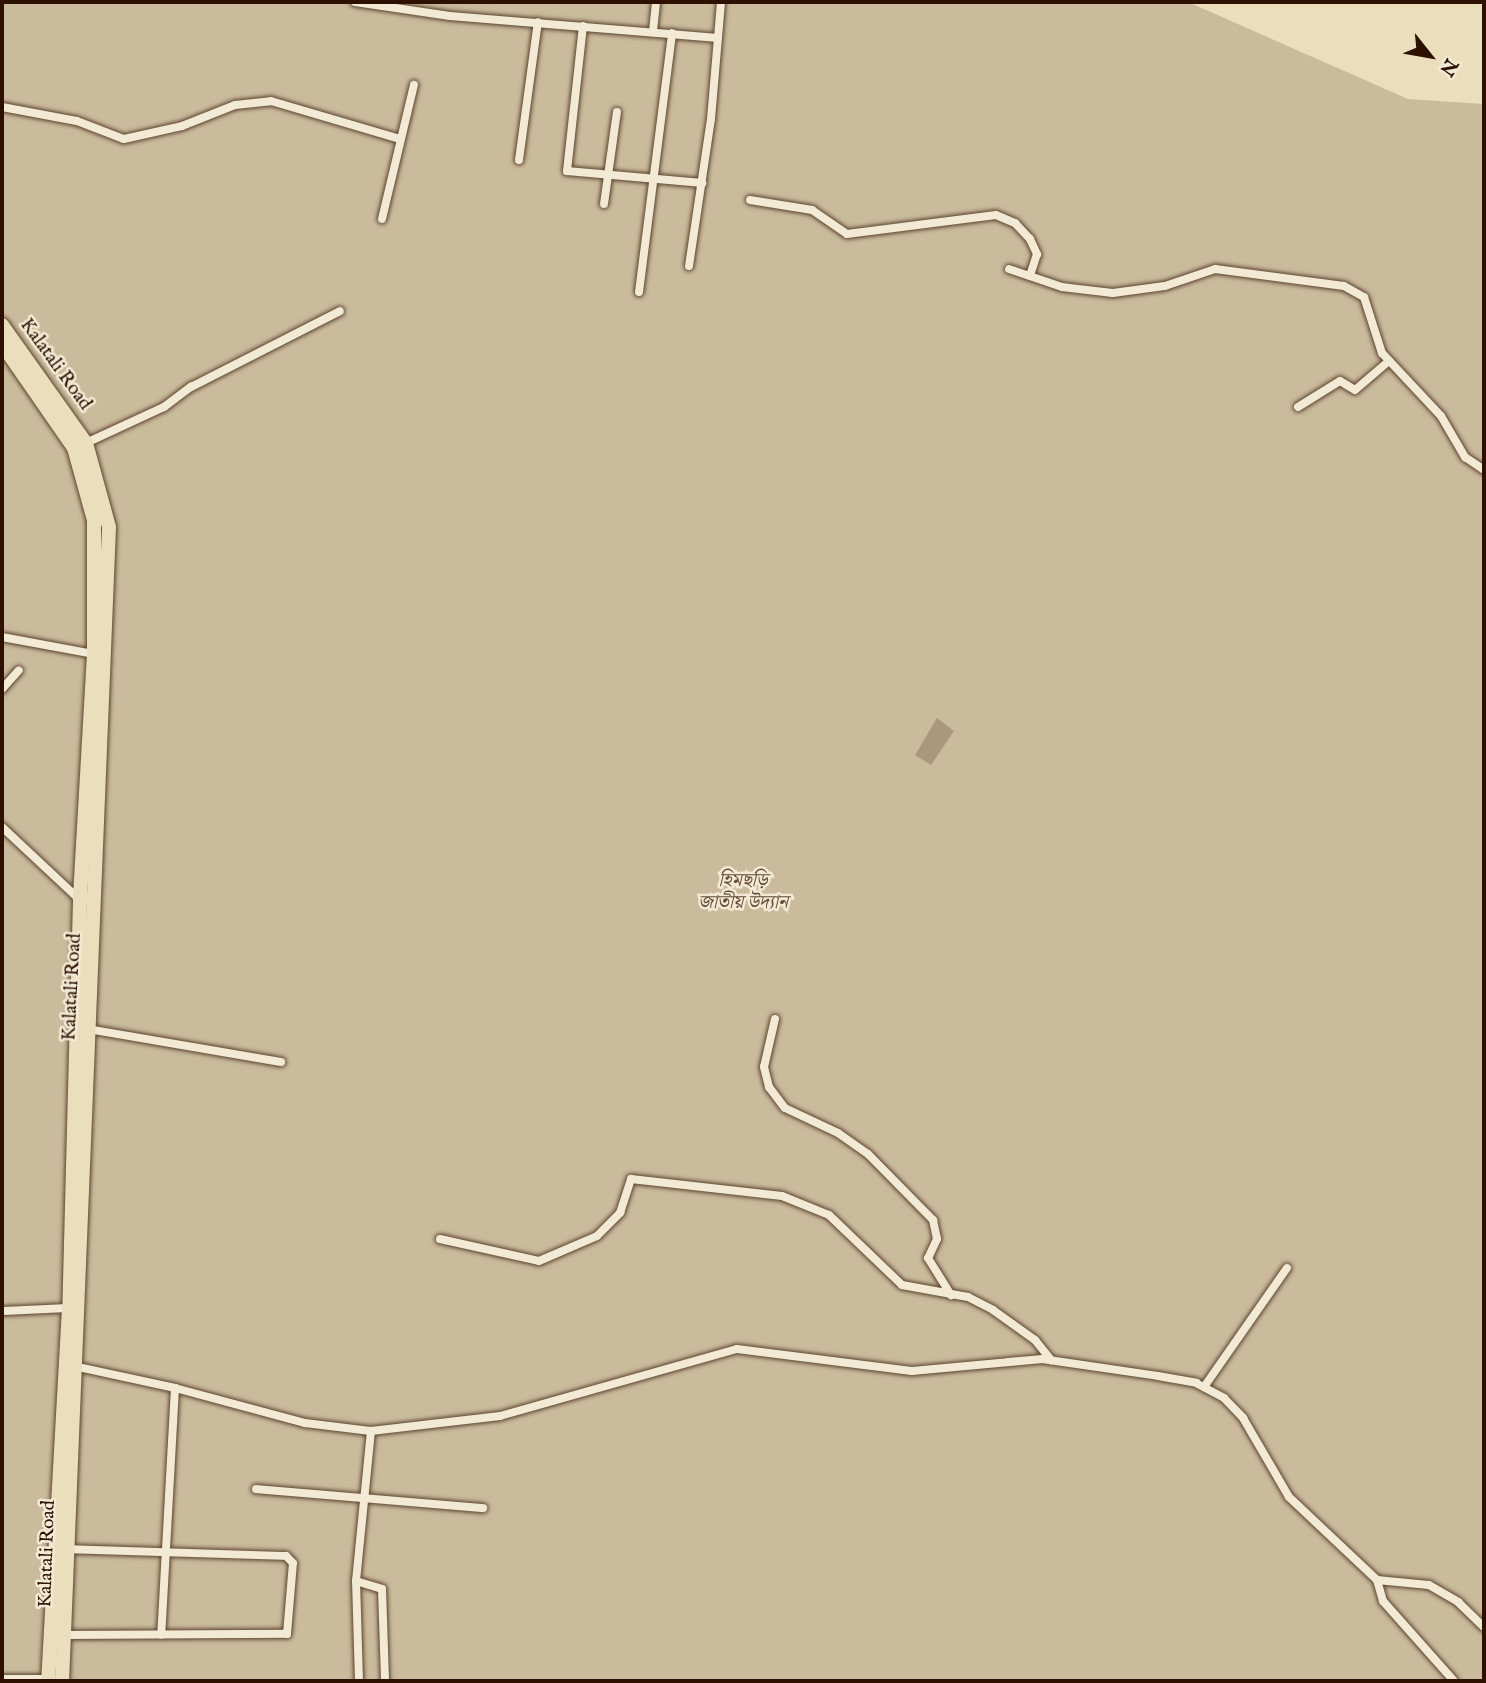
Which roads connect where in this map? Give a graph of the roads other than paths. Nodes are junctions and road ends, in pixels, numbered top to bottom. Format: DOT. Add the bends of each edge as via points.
graph roads {
  1 [pos="355,2"];
  2 [pos="656,2"];
  3 [pos="720,2"];
  4 [pos="538,22"];
  5 [pos="583,26"];
  6 [pos="653,31"];
  7 [pos="672,33"];
  8 [pos="718,38"];
  9 [pos="414,85"];
  10 [pos="2,107"];
  11 [pos="617,112"];
  12 [pos="400,139"];
  13 [pos="519,160"];
  14 [pos="609,175"];
  15 [pos="654,179"];
  16 [pos="702,183"];
  17 [pos="750,201"];
  18 [pos="604,204"];
  19 [pos="382,219"];
  20 [pos="689,266"];
  21 [pos="1009,269"];
  22 [pos="1030,276"];
  23 [pos="639,292"];
  24 [pos="340,311"];
  25 [pos="2,325"];
  26 [pos="2,344"];
  27 [pos="1389,361"];
  28 [pos="1298,407"];
  29 [pos="86,443"];
  30 [pos="1484,470"];
  31 [pos="2,637"];
  32 [pos="94,654"];
  33 [pos="19,670"];
  34 [pos="2,689"];
  35 [pos="2,827"];
  36 [pos="97,872"];
  37 [pos="82,873"];
  38 [pos="80,901"];
  39 [pos="775,1019"];
  40 [pos="84,1028"];
  41 [pos="281,1062"];
  42 [pos="440,1240"];
  43 [pos="1287,1268"];
  44 [pos="951,1294"];
  45 [pos="69,1308"];
  46 [pos="2,1311"];
  47 [pos="1047,1360"];
  48 [pos="78,1367"];
  49 [pos="1204,1387"];
  50 [pos="175,1388"];
  51 [pos="371,1431"];
  52 [pos="256,1489"];
  53 [pos="365,1497"];
  54 [pos="483,1508"];
  55 [pos="67,1549"];
  56 [pos="163,1553"];
  57 [pos="1377,1580"];
  58 [pos="356,1581"];
  59 [pos="1484,1627"];
  60 [pos="161,1634"];
  61 [pos="65,1635"];
  62 [pos="2,1679"];
  63 [pos="53,1681"];
  64 [pos="359,1681"];
  65 [pos="385,1681"];
  66 [pos="1454,1681"];
  1 -- 4 [label="street"];
  2 -- 6 [label="street"];
  3 -- 8 [label="street"];
  4 -- 5 [label="street"];
  4 -- 13 [label="street"];
  5 -- 6 [label="street"];
  5 -- 14 [label="street" via="567,171"];
  6 -- 7 [label="street"];
  7 -- 8 [label="street"];
  7 -- 15 [label="street"];
  8 -- 16 [label="street"];
  9 -- 12 [label="street"];
  10 -- 12 [label="street" via="77,121 124,139 182,126 235,105 271,101"];
  11 -- 14 [label="street"];
  12 -- 19 [label="street"];
  14 -- 15 [label="street"];
  14 -- 18 [label="street"];
  15 -- 16 [label="street"];
  15 -- 23 [label="street"];
  16 -- 20 [label="street"];
  17 -- 22 [label="street" via="811,210 848,234 996,215 1015,223 1030,239 1037,254"];
  21 -- 22 [label="street"];
  22 -- 27 [label="street" via="1062,287 1113,293 1165,286 1215,269 1344,286 1364,298 1370,328"];
  24 -- 29 [label="street" via="191,387 164,407"];
  25 -- 29 [label="highway, Kalatali Road"];
  26 -- 32 [label="highway, Kalatali Road" via="74,448 94,520"];
  27 -- 28 [label="street" via="1355,390 1340,381"];
  27 -- 30 [label="street" via="1441,416 1465,457"];
  29 -- 36 [label="highway, Kalatali Road" via="109,527"];
  31 -- 32 [label="street"];
  32 -- 37 [label="highway, Kalatali Road"];
  33 -- 34 [label="street"];
  35 -- 38 [label="street"];
  36 -- 37 [label="highway"];
  36 -- 40 [label="highway, Kalatali Road"];
  37 -- 38 [label="highway, Kalatali Road"];
  38 -- 40 [label="highway, Kalatali Road"];
  39 -- 44 [label="street" via="764,1067 769,1087 785,1108 838,1133 908,1192 938,1228 928,1258"];
  40 -- 41 [label="street"];
  40 -- 45 [label="highway, Kalatali Road"];
  40 -- 48 [label="highway, Kalatali Road"];
  42 -- 44 [label="street" via="539,1261 597,1236 627,1198 631,1179 809,1204 851,1233 901,1285"];
  43 -- 49 [label="street"];
  44 -- 47 [label="street" via="993,1310 1035,1340"];
  45 -- 46 [label="street"];
  45 -- 63 [label="highway, Kalatali Road"];
  47 -- 49 [label="street"];
  47 -- 51 [label="street" via="912,1371 737,1349 500,1416"];
  48 -- 50 [label="street"];
  48 -- 55 [label="highway, Kalatali Road"];
  49 -- 57 [label="street" via="1243,1418 1289,1497"];
  50 -- 51 [label="street" via="305,1423"];
  50 -- 56 [label="street"];
  51 -- 53 [label="street"];
  52 -- 53 [label="street"];
  53 -- 54 [label="street"];
  53 -- 58 [label="street"];
  55 -- 56 [label="street"];
  55 -- 61 [label="highway, Kalatali Road"];
  56 -- 60 [label="street"];
  56 -- 60 [label="street" via="286,1556 293,1563 288,1634"];
  57 -- 59 [label="street" via="1429,1585"];
  57 -- 66 [label="street" via="1383,1601"];
  58 -- 64 [label="street"];
  58 -- 65 [label="street" via="382,1589"];
  60 -- 61 [label="street"];
  61 -- 63 [label="highway, Kalatali Road"];
  62 -- 63 [label="street"];
}
